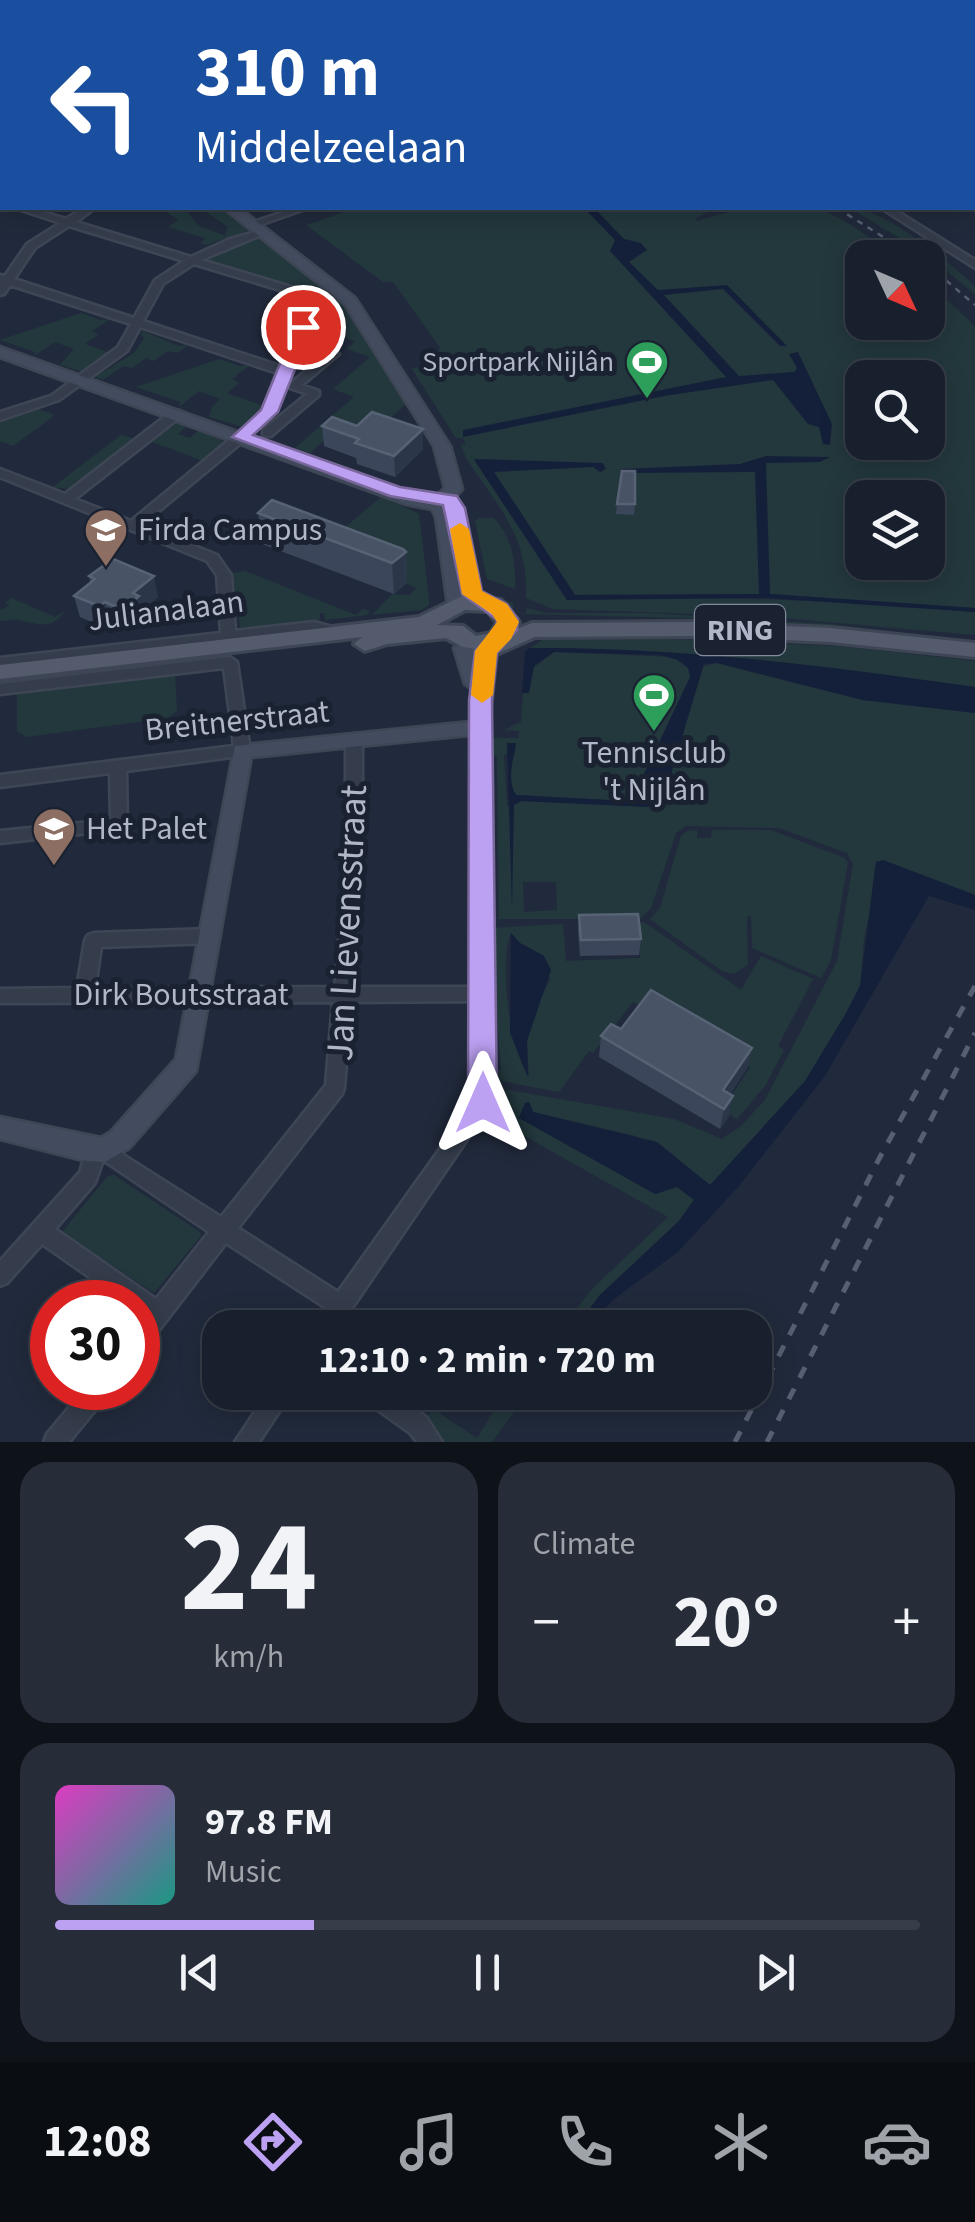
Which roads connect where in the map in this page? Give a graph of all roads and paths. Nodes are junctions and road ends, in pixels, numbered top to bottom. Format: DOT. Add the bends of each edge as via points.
graph roads {
  1 [pos="27,210"];
  2 [pos="87,210"];
  3 [pos="234,210"];
  4 [pos="298,210"];
  5 [pos="889,210"];
  6 [pos="67,222"];
  7 [pos="258,227"];
  8 [pos="191,260"];
  9 [pos="973,261"];
  10 [pos="4,279"];
  11 [pos="0,292"];
  12 [pos="138,323"];
  13 [pos="295,342"];
  14 [pos="0,352"];
  15 [pos="282,378"];
  16 [pos="80,380"];
  17 [pos="294,386"];
  18 [pos="176,414"];
  19 [pos="0,416"];
  20 [pos="267,434"];
  21 [pos="241,437"];
  22 [pos="0,473"];
  23 [pos="66,499"];
  24 [pos="439,500"];
  25 [pos="134,525"];
  26 [pos="482,602"];
  27 [pos="452,625"];
  28 [pos="338,633"];
  29 [pos="500,633"];
  30 [pos="228,636"];
  31 [pos="975,646"];
  32 [pos="202,656"];
  33 [pos="0,662"];
  34 [pos="177,668"];
  35 [pos="0,676"];
  36 [pos="0,689"];
  37 [pos="480,700"];
  38 [pos="481,728"];
  39 [pos="354,738"];
  40 [pos="242,751"];
  41 [pos="118,765"];
  42 [pos="0,781"];
  43 [pos="0,837"];
  44 [pos="210,936"];
  45 [pos="85,994"];
  46 [pos="483,994"];
  47 [pos="345,995"];
  48 [pos="0,996"];
  49 [pos="201,996"];
  50 [pos="0,1128"];
  51 [pos="100,1150"];
  52 [pos="223,1230"];
  53 [pos="40,1231"];
  54 [pos="0,1276"];
  55 [pos="111,1280"];
  56 [pos="160,1310"];
  57 [pos="329,1310"];
  58 [pos="343,1310"];
  59 [pos="81,1410"];
  60 [pos="269,1410"];
  61 [pos="397,1410"];
  62 [pos="55,1442"];
  63 [pos="246,1442"];
  64 [pos="431,1442"];
  1 -- 6 [label="street"];
  2 -- 6 [label="street"];
  3 -- 7 [label="street"];
  4 -- 7 [label="street"];
  5 -- 9 [label="street"];
  6 -- 8 [label="street"];
  6 -- 10 [label="street" via="31,246"];
  7 -- 8 [label="street"];
  7 -- 24 [label="street" via="350,301 444,453"];
  8 -- 12 [label="street" via="159,282"];
  8 -- 13 [label="street" via="313,298 319,310"];
  10 -- 11 [label="street"];
  10 -- 12 [label="street"];
  12 -- 15 [label="street"];
  12 -- 16 [label="street" via="124,349"];
  13 -- 15 [label="street"];
  13 -- 17 [label="street" via="333,354"];
  14 -- 16 [label="street"];
  15 -- 17 [label="street"];
  15 -- 21 [label="street" via="267,415"];
  16 -- 18 [label="street"];
  16 -- 19 [label="street" via="46,402"];
  17 -- 20 [label="street" via="315,393"];
  18 -- 21 [label="street"];
  18 -- 23 [label="street"];
  21 -- 24 [label="street" via="397,492"];
  21 -- 25 [label="street"];
  22 -- 23 [label="street"];
  23 -- 25 [label="street"];
  24 -- 26 [label="street" via="456,508 470,586"];
  24 -- 27 [label="street" via="446,517"];
  25 -- 30 [label="street" via="220,566"];
  26 -- 27 [label="main road, RING"];
  26 -- 29 [label="main road, RING"];
  27 -- 28 [label="main road, Julianalaan / RING"];
  27 -- 29 [label="main road, RING"];
  27 -- 29 [label="main road, RING" via="482,608 498,620"];
  27 -- 32 [label="main road, Julianalaan / RING" via="365,644"];
  27 -- 37 [label="street"];
  28 -- 30 [label="street, Julianalaan" via="314,627"];
  28 -- 35 [label="main road, Julianalaan / RING"];
  29 -- 31 [label="main road, RING" via="699,629"];
  29 -- 31 [label="main road, RING" via="570,619 786,625"];
  29 -- 37 [label="street"];
  30 -- 33 [label="street, Julianalaan"];
  32 -- 34 [label="street, Julianalaan"];
  32 -- 35 [label="main road, Julianalaan / RING"];
  34 -- 36 [label="street, Julianalaan"];
  34 -- 40 [label="street, Julianalaan" via="230,662"];
  37 -- 38 [label="street"];
  38 -- 39 [label="street, Breitnerstraat"];
  38 -- 46 [label="street"];
  39 -- 40 [label="street, Breitnerstraat"];
  39 -- 47 [label="street, Jan Lievensstraat"];
  40 -- 41 [label="street, Breitnerstraat"];
  40 -- 44 [label="street"];
  41 -- 42 [label="street, Breitnerstraat"];
  41 -- 43 [label="street" via="119,825"];
  44 -- 45 [label="street" via="94,940"];
  44 -- 49 [label="street"];
  45 -- 48 [label="street, Dirk Boutsstraat"];
  45 -- 49 [label="street, Dirk Boutsstraat"];
  46 -- 47 [label="street, Dirk Boutsstraat"];
  46 -- 58 [label="street" via="480,1112"];
  47 -- 49 [label="street, Dirk Boutsstraat"];
  47 -- 52 [label="street, Jan Lievensstraat" via="335,1088"];
  49 -- 51 [label="street" via="187,1063 120,1140"];
  50 -- 51 [label="street"];
  51 -- 52 [label="street"];
  51 -- 53 [label="street" via="88,1177"];
  52 -- 56 [label="street, Jan Lievensstraat"];
  52 -- 57 [label="street"];
  53 -- 54 [label="street"];
  53 -- 55 [label="street"];
  59 -- 62 [label="street"];
  60 -- 63 [label="street"];
  61 -- 64 [label="street"];
}
